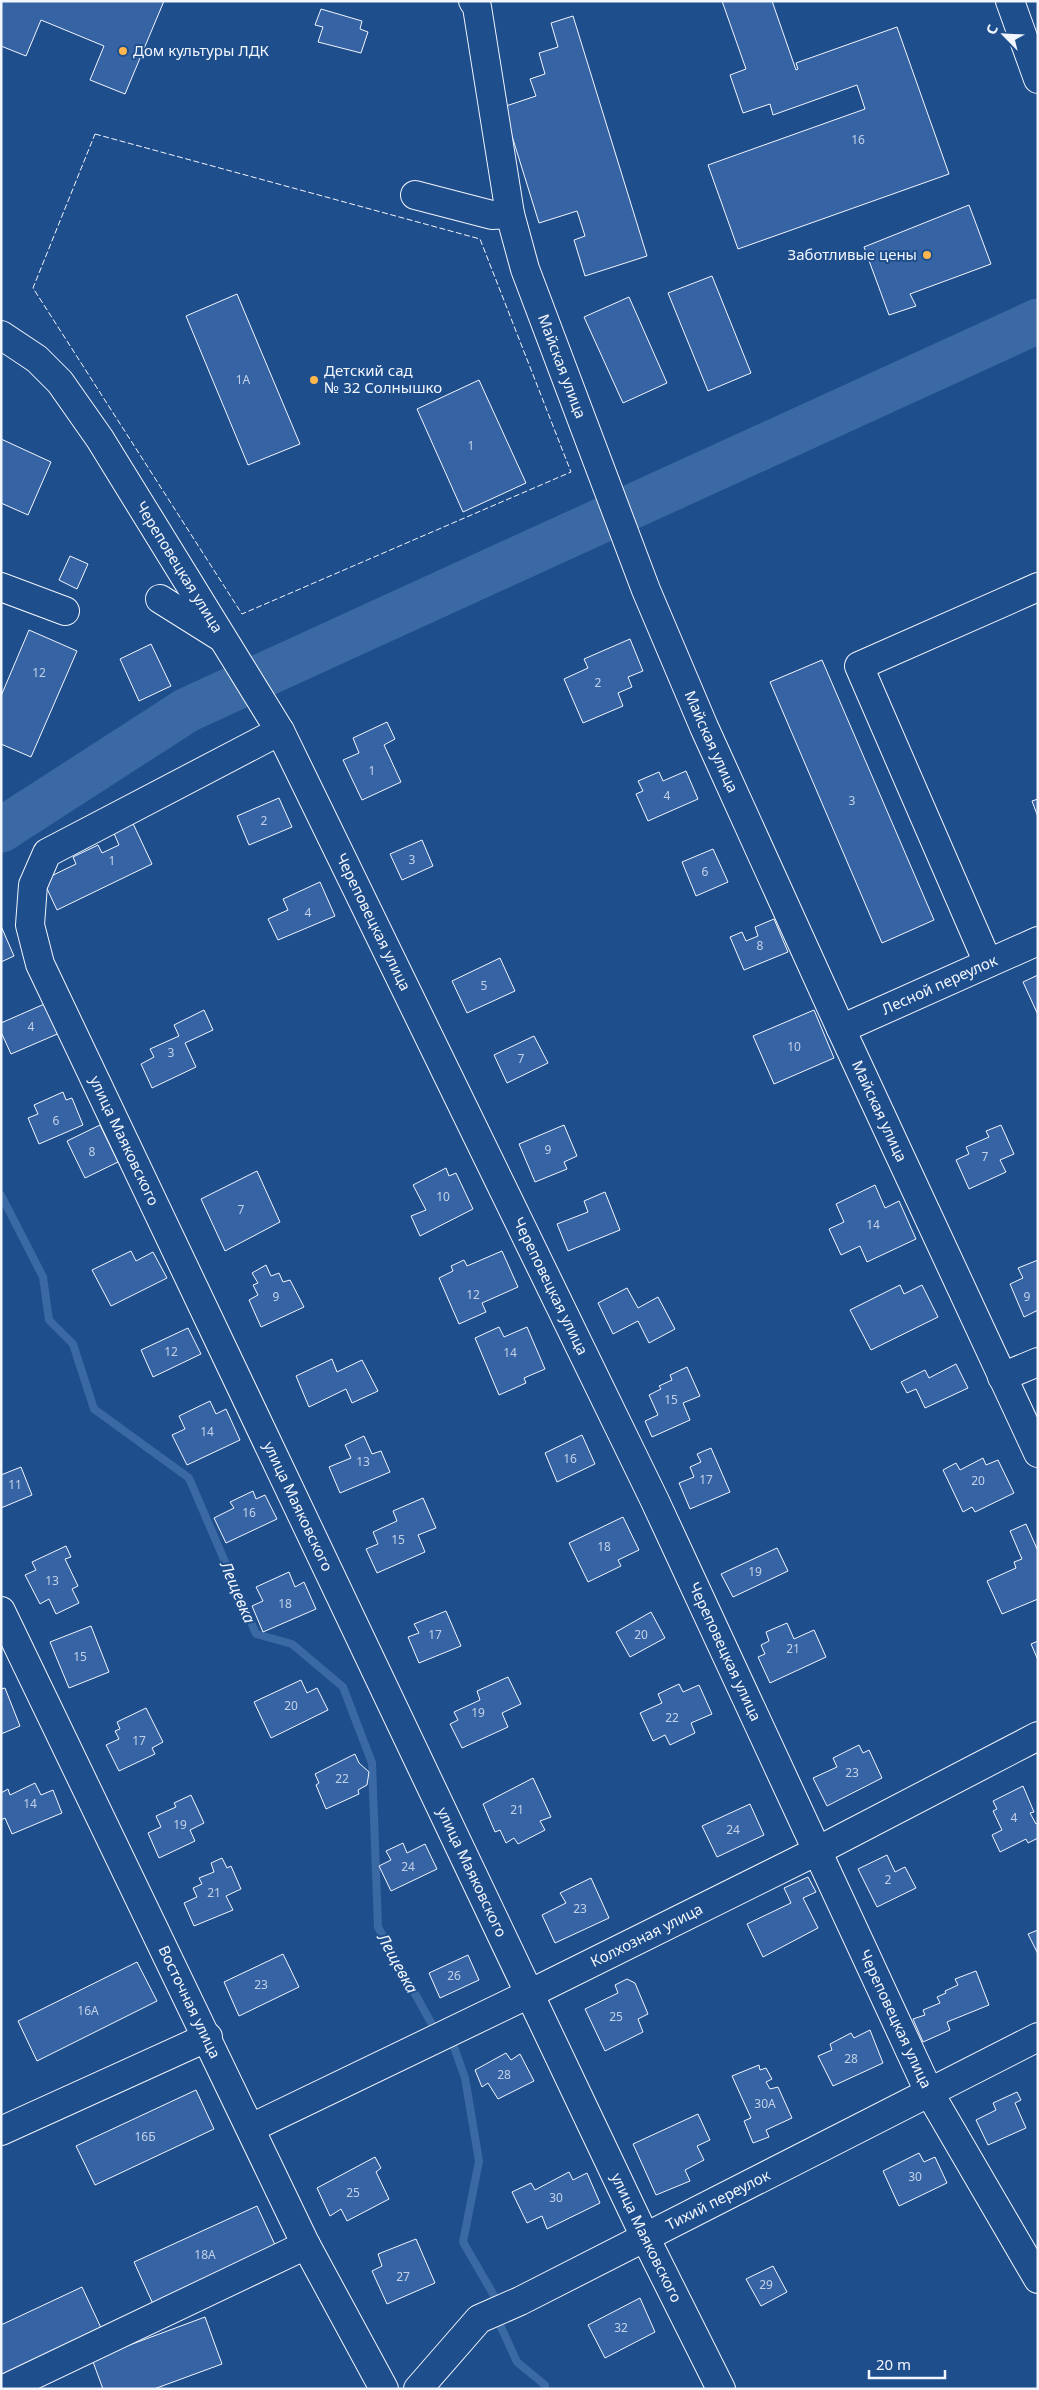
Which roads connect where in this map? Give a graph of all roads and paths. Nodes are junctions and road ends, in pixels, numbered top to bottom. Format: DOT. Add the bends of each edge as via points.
graph roads {
  1 [pos="474,1"];
  2 [pos="1010,1"];
  3 [pos="1038,79"];
  4 [pos="415,195"];
  5 [pos="510,214"];
  6 [pos="1,334"];
  7 [pos="1,587"];
  8 [pos="1038,587"];
  9 [pos="160,599"];
  10 [pos="65,611"];
  11 [pos="225,640"];
  12 [pos="280,732"];
  13 [pos="1038,941"];
  14 [pos="988,963"];
  15 [pos="841,1029"];
  16 [pos="1038,1362"];
  17 [pos="1002,1377"];
  18 [pos="1038,1453"];
  19 [pos="1,1611"];
  20 [pos="1038,1736"];
  21 [pos="817,1851"];
  22 [pos="529,1994"];
  23 [pos="208,2037"];
  24 [pos="1038,2037"];
  25 [pos="929,2092"];
  26 [pos="251,2128"];
  27 [pos="1,2131"];
  28 [pos="645,2237"];
  29 [pos="306,2244"];
  30 [pos="1038,2279"];
  31 [pos="4,2389"];
  32 [pos="384,2389"];
  33 [pos="418,2389"];
  34 [pos="721,2389"];
  1 -- 5 [label="street, Майская улица"];
  2 -- 3 [label="street"];
  4 -- 5 [label="street" via="492,215"];
  5 -- 15 [label="street, Майская улица" via="525,270 631,549 701,718"];
  6 -- 11 [label="street, Череповецкая улица" via="36,359 60,382 100,438"];
  7 -- 10 [label="street"];
  8 -- 14 [label="street" via="859,666"];
  9 -- 11 [label="street"];
  11 -- 12 [label="street, Череповецкая улица"];
  12 -- 21 [label="street, Череповецкая улица" via="649,1490"];
  12 -- 22 [label="street, улица Маяковского" via="47,853 33,885 30,925 40,964"];
  13 -- 14 [label="street, Лесной переулок"];
  14 -- 15 [label="street, Лесной переулок"];
  15 -- 17 [label="street, Майская улица"];
  16 -- 17 [label="street"];
  17 -- 18 [label="street, Майская улица"];
  19 -- 23 [label="street, Восточная улица"];
  20 -- 21 [label="street, Колхозная улица"];
  21 -- 22 [label="street, Колхозная улица"];
  21 -- 25 [label="street, Череповецкая улица"];
  22 -- 26 [label="street, Колхозная улица"];
  22 -- 28 [label="street, улица Маяковского"];
  23 -- 26 [label="street, Восточная улица"];
  23 -- 27 [label="street"];
  24 -- 25 [label="street, Тихий переулок"];
  25 -- 28 [label="street, Тихий переулок"];
  25 -- 30 [label="street, Череповецкая улица"];
  26 -- 29 [label="street, Восточная улица"];
  28 -- 33 [label="street, Тихий переулок" via="479,2319"];
  28 -- 34 [label="street, улица Маяковского"];
  29 -- 31 [label="street"];
  29 -- 32 [label="street, Восточная улица"];
}
